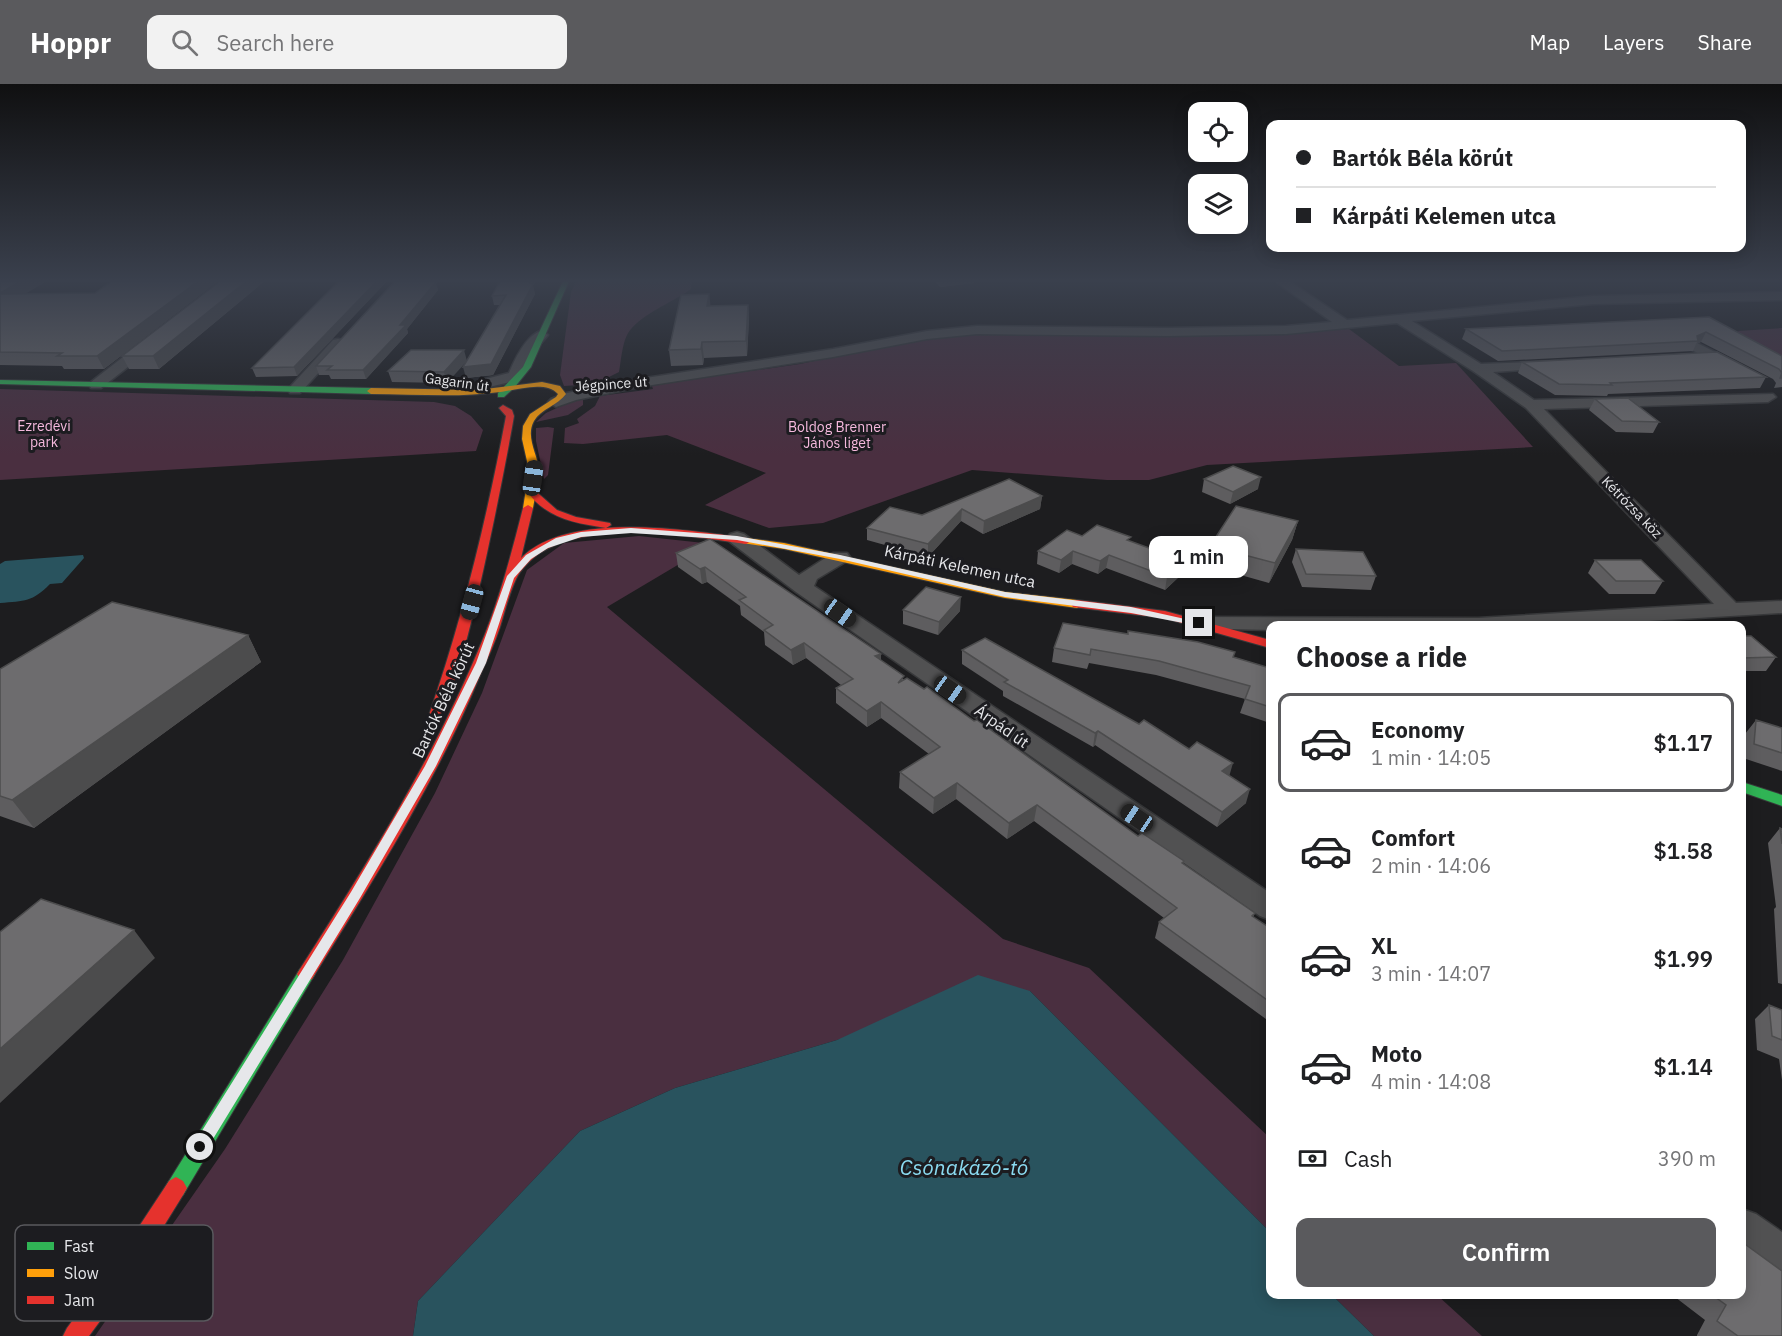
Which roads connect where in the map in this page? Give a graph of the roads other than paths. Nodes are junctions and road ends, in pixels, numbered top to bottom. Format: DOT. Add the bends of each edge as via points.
graph roads {
  1 [pos="158,337"];
  2 [pos="344,337"];
  3 [pos="917,337"];
  4 [pos="1428,337"];
  5 [pos="548,338"];
  6 [pos="1694,352"];
  7 [pos="1573,363"];
  8 [pos="1478,369"];
  9 [pos="1749,375"];
  10 [pos="670,379"];
  11 [pos="551,381"];
  12 [pos="0,382"];
  13 [pos="96,385"];
  14 [pos="481,388"];
  15 [pos="295,390"];
  16 [pos="509,390"];
  17 [pos="410,393"];
  18 [pos="1768,397"];
  19 [pos="552,404"];
  20 [pos="1531,405"];
  21 [pos="502,408"];
  22 [pos="531,490"];
  23 [pos="640,530"];
  24 [pos="522,533"];
  25 [pos="488,535"];
  26 [pos="581,535"];
  27 [pos="737,538"];
  28 [pos="840,557"];
  29 [pos="510,578"];
  30 [pos="803,588"];
  31 [pos="1782,606"];
  32 [pos="1732,611"];
  33 [pos="1537,621"];
  34 [pos="1199,623"];
  35 [pos="1266,623"];
  36 [pos="1266,643"];
  37 [pos="431,730"];
  38 [pos="423,748"];
  39 [pos="1746,789"];
  40 [pos="1782,801"];
  41 [pos="356,895"];
  42 [pos="1266,905"];
  43 [pos="152,1225"];
  44 [pos="1746,1231"];
  45 [pos="1782,1255"];
  46 [pos="86,1321"];
  47 [pos="75,1336"];
  1 -- 13 [label="street"];
  2 -- 15 [label="street"];
  3 -- 10 [label="street, Jégpince út"];
  4 -- 8 [label="street, Kétrózsa köz"];
  5 -- 14 [label="street" via="524,355 514,377 503,377"];
  5 -- 16 [label="street"];
  6 -- 9 [label="street" via="1714,356"];
  7 -- 8 [label="street"];
  8 -- 20 [label="street, Kétrózsa köz"];
  10 -- 11 [label="street, Jégpince út"];
  10 -- 19 [label="street, Jégpince út" via="572,396"];
  11 -- 16 [label="street, Gagarin út"];
  11 -- 19 [label="street" via="562,393"];
  12 -- 13 [label="street, Gagarin út"];
  13 -- 15 [label="street, Gagarin út"];
  15 -- 17 [label="street, Gagarin út"];
  16 -- 17 [label="street, Gagarin út"];
  16 -- 21 [label="street" via="497,398 496,403"];
  17 -- 21 [label="street, Gagarin út" via="477,400"];
  18 -- 20 [label="street"];
  19 -- 21 [label="street, Gagarin út" via="529,411"];
  19 -- 22 [label="street, Bartók Béla körút" via="532,418 528,427 527,441 535,466"];
  20 -- 32 [label="street, Kétrózsa köz"];
  21 -- 25 [label="street, Bartók Béla körút" via="509,412 510,419"];
  22 -- 23 [label="street, Kárpáti Kelemen utca" via="540,502 565,516"];
  22 -- 24 [label="street, Bartók Béla körút"];
  23 -- 26 [label="street, Kárpáti Kelemen utca"];
  23 -- 27 [label="street, Kárpáti Kelemen utca"];
  24 -- 25 [label="street, Kárpáti Kelemen utca"];
  24 -- 26 [label="street, Kárpáti Kelemen utca"];
  24 -- 29 [label="street, Bartók Béla körút"];
  25 -- 37 [label="street, Bartók Béla körút" via="460,646"];
  26 -- 29 [label="street, Kárpáti Kelemen utca" via="536,551"];
  27 -- 28 [label="street, Kárpáti Kelemen utca"];
  27 -- 30 [label="street, Árpád út"];
  28 -- 30 [label="street" via="808,576"];
  28 -- 34 [label="street, Kárpáti Kelemen utca" via="1005,595 1131,610"];
  29 -- 41 [label="street, Bartók Béla körút" via="481,663 460,709"];
  30 -- 42 [label="street, Árpád út"];
  31 -- 32 [label="street"];
  32 -- 33 [label="street"];
  34 -- 35 [label="street"];
  34 -- 36 [label="street, Kárpáti Kelemen utca"];
  38 -- 41 [label="street, Bartók Béla körút"];
  39 -- 40 [label="street"];
  41 -- 43 [label="street, Bartók Béla körút"];
  44 -- 45 [label="street"];
  46 -- 47 [label="street, Bartók Béla körút"];
}
